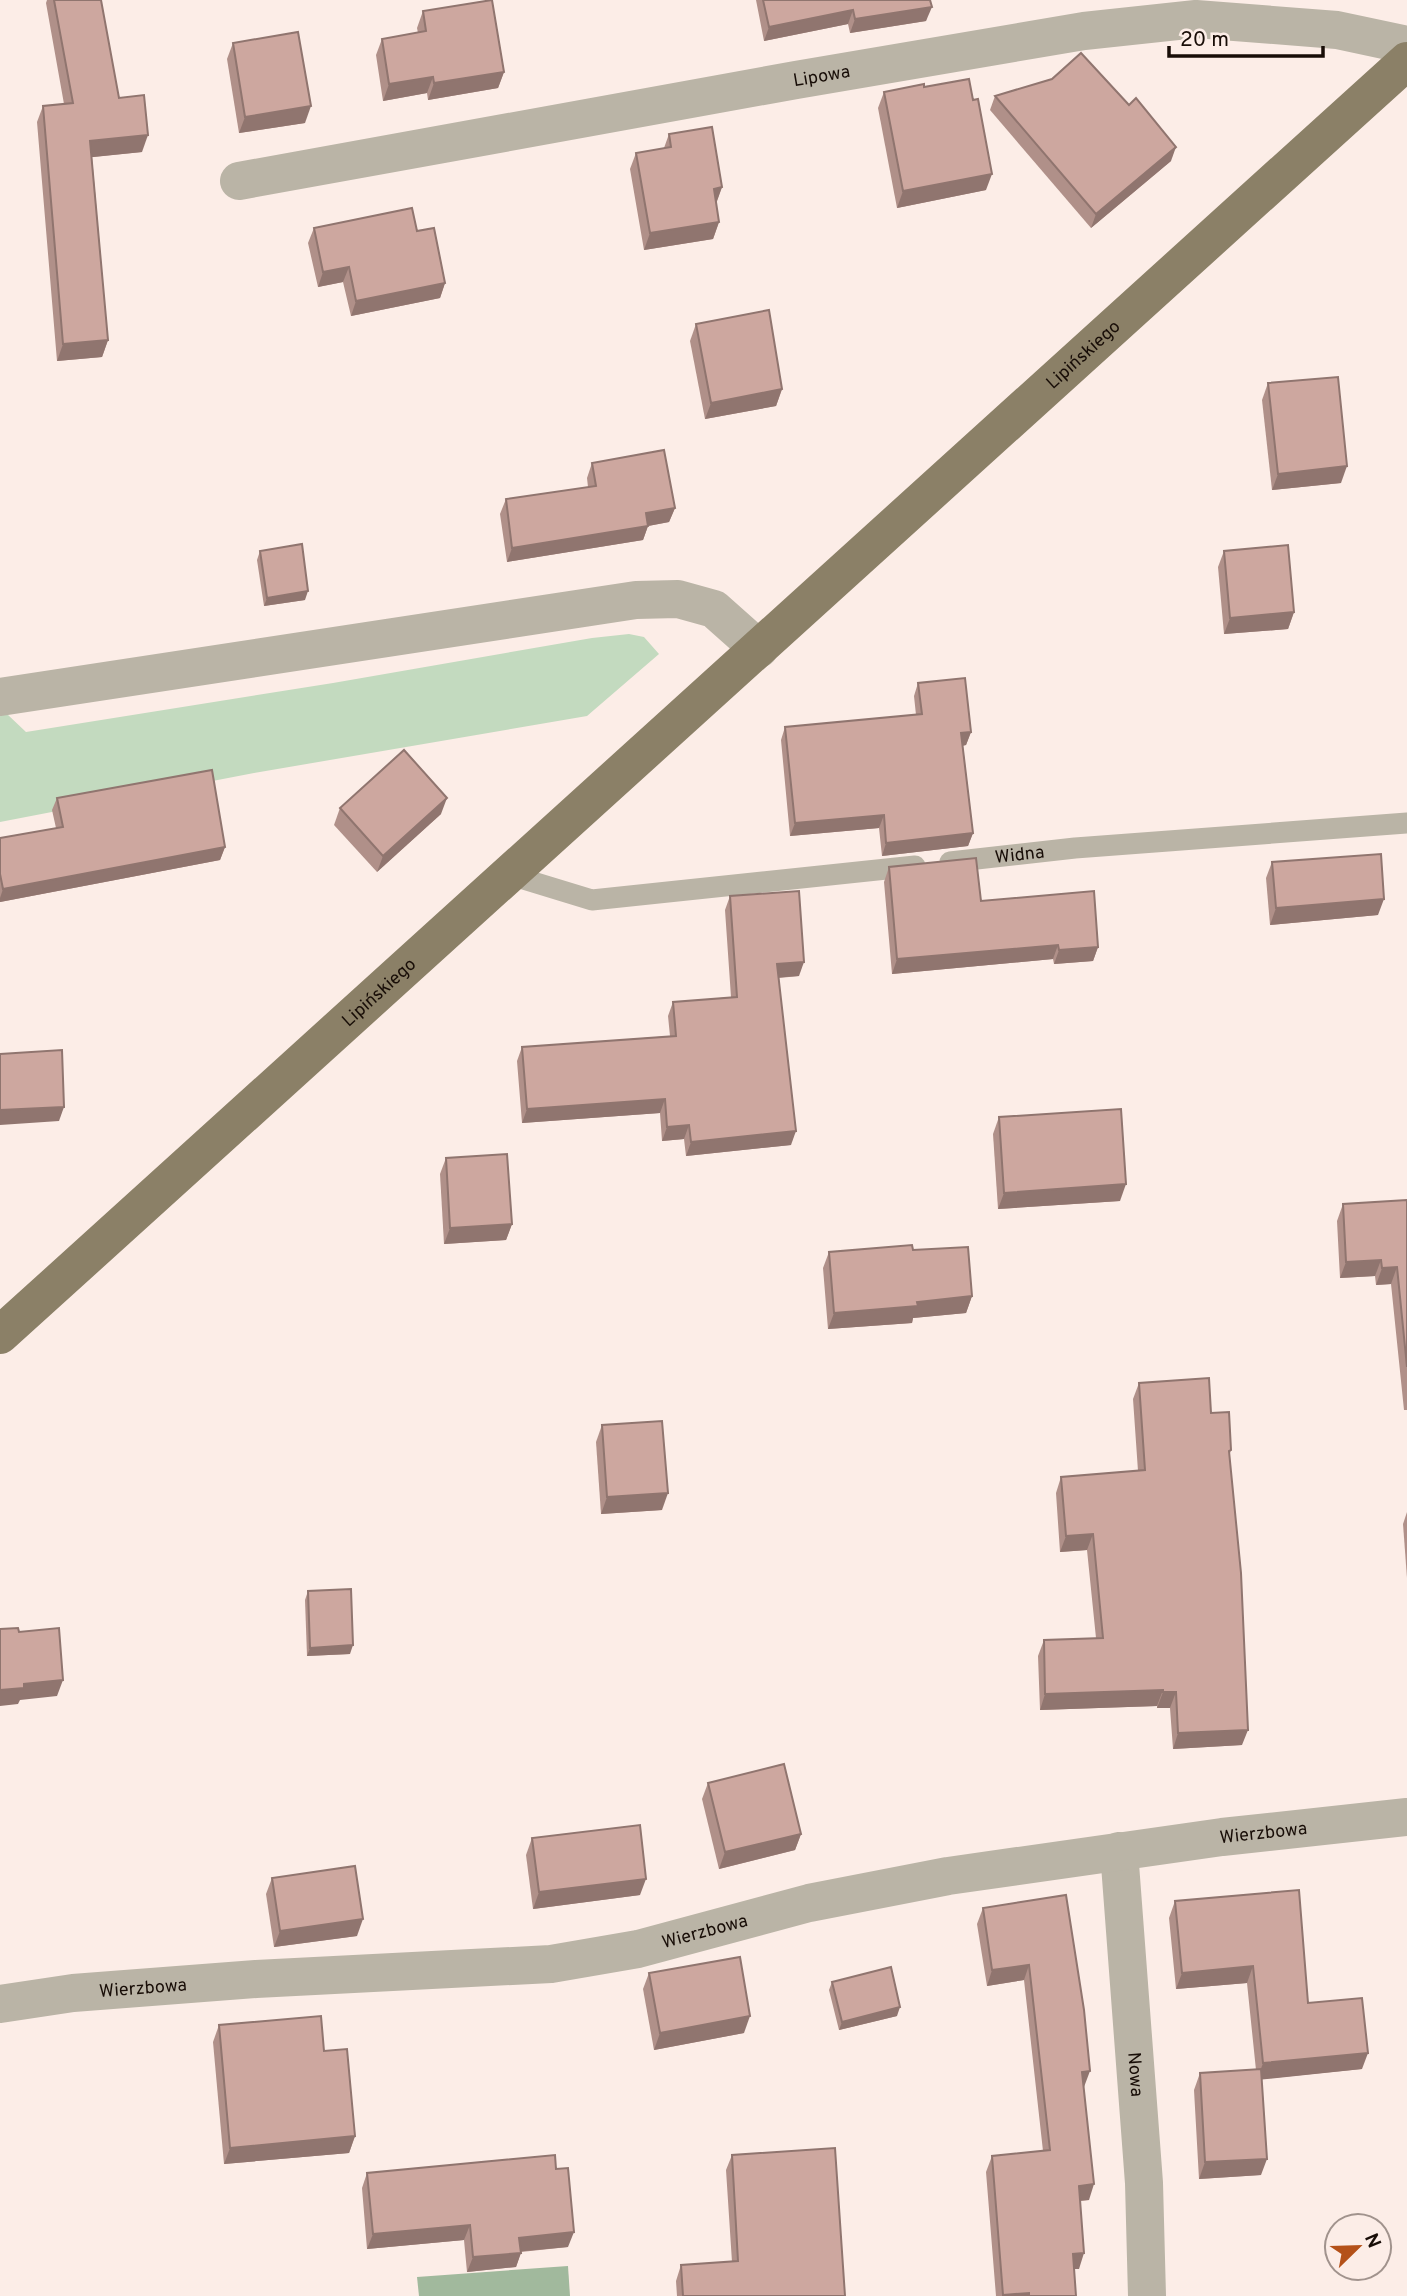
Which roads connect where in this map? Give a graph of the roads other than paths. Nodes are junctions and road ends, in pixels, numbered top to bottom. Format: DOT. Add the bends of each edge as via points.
graph roads {
  1 [pos="1407,45"];
  2 [pos="1407,61"];
  3 [pos="239,181"];
  4 [pos="759,649"];
  5 [pos="0,697"];
  6 [pos="1407,823"];
  7 [pos="510,875"];
  8 [pos="0,1335"];
  9 [pos="1407,1817"];
  10 [pos="1119,1851"];
  11 [pos="0,2004"];
  12 [pos="1147,2296"];
  1 -- 3 [label="street, Lipowa" via="1337,30 1196,19 1084,31"];
  2 -- 4 [label="main road, Lipińskiego"];
  4 -- 5 [label="street" via="714,609 678,599 636,600"];
  4 -- 7 [label="main road, Lipińskiego"];
  6 -- 7 [label="lane, Widna" via="1075,848 592,900"];
  7 -- 8 [label="main road, Lipińskiego"];
  9 -- 10 [label="street, Wierzbowa"];
  10 -- 11 [label="street, Wierzbowa" via="948,1876 808,1903 638,1949 551,1964 256,1979 86,1992"];
  10 -- 12 [label="street, Nowa" via="1144,2183"];
}
